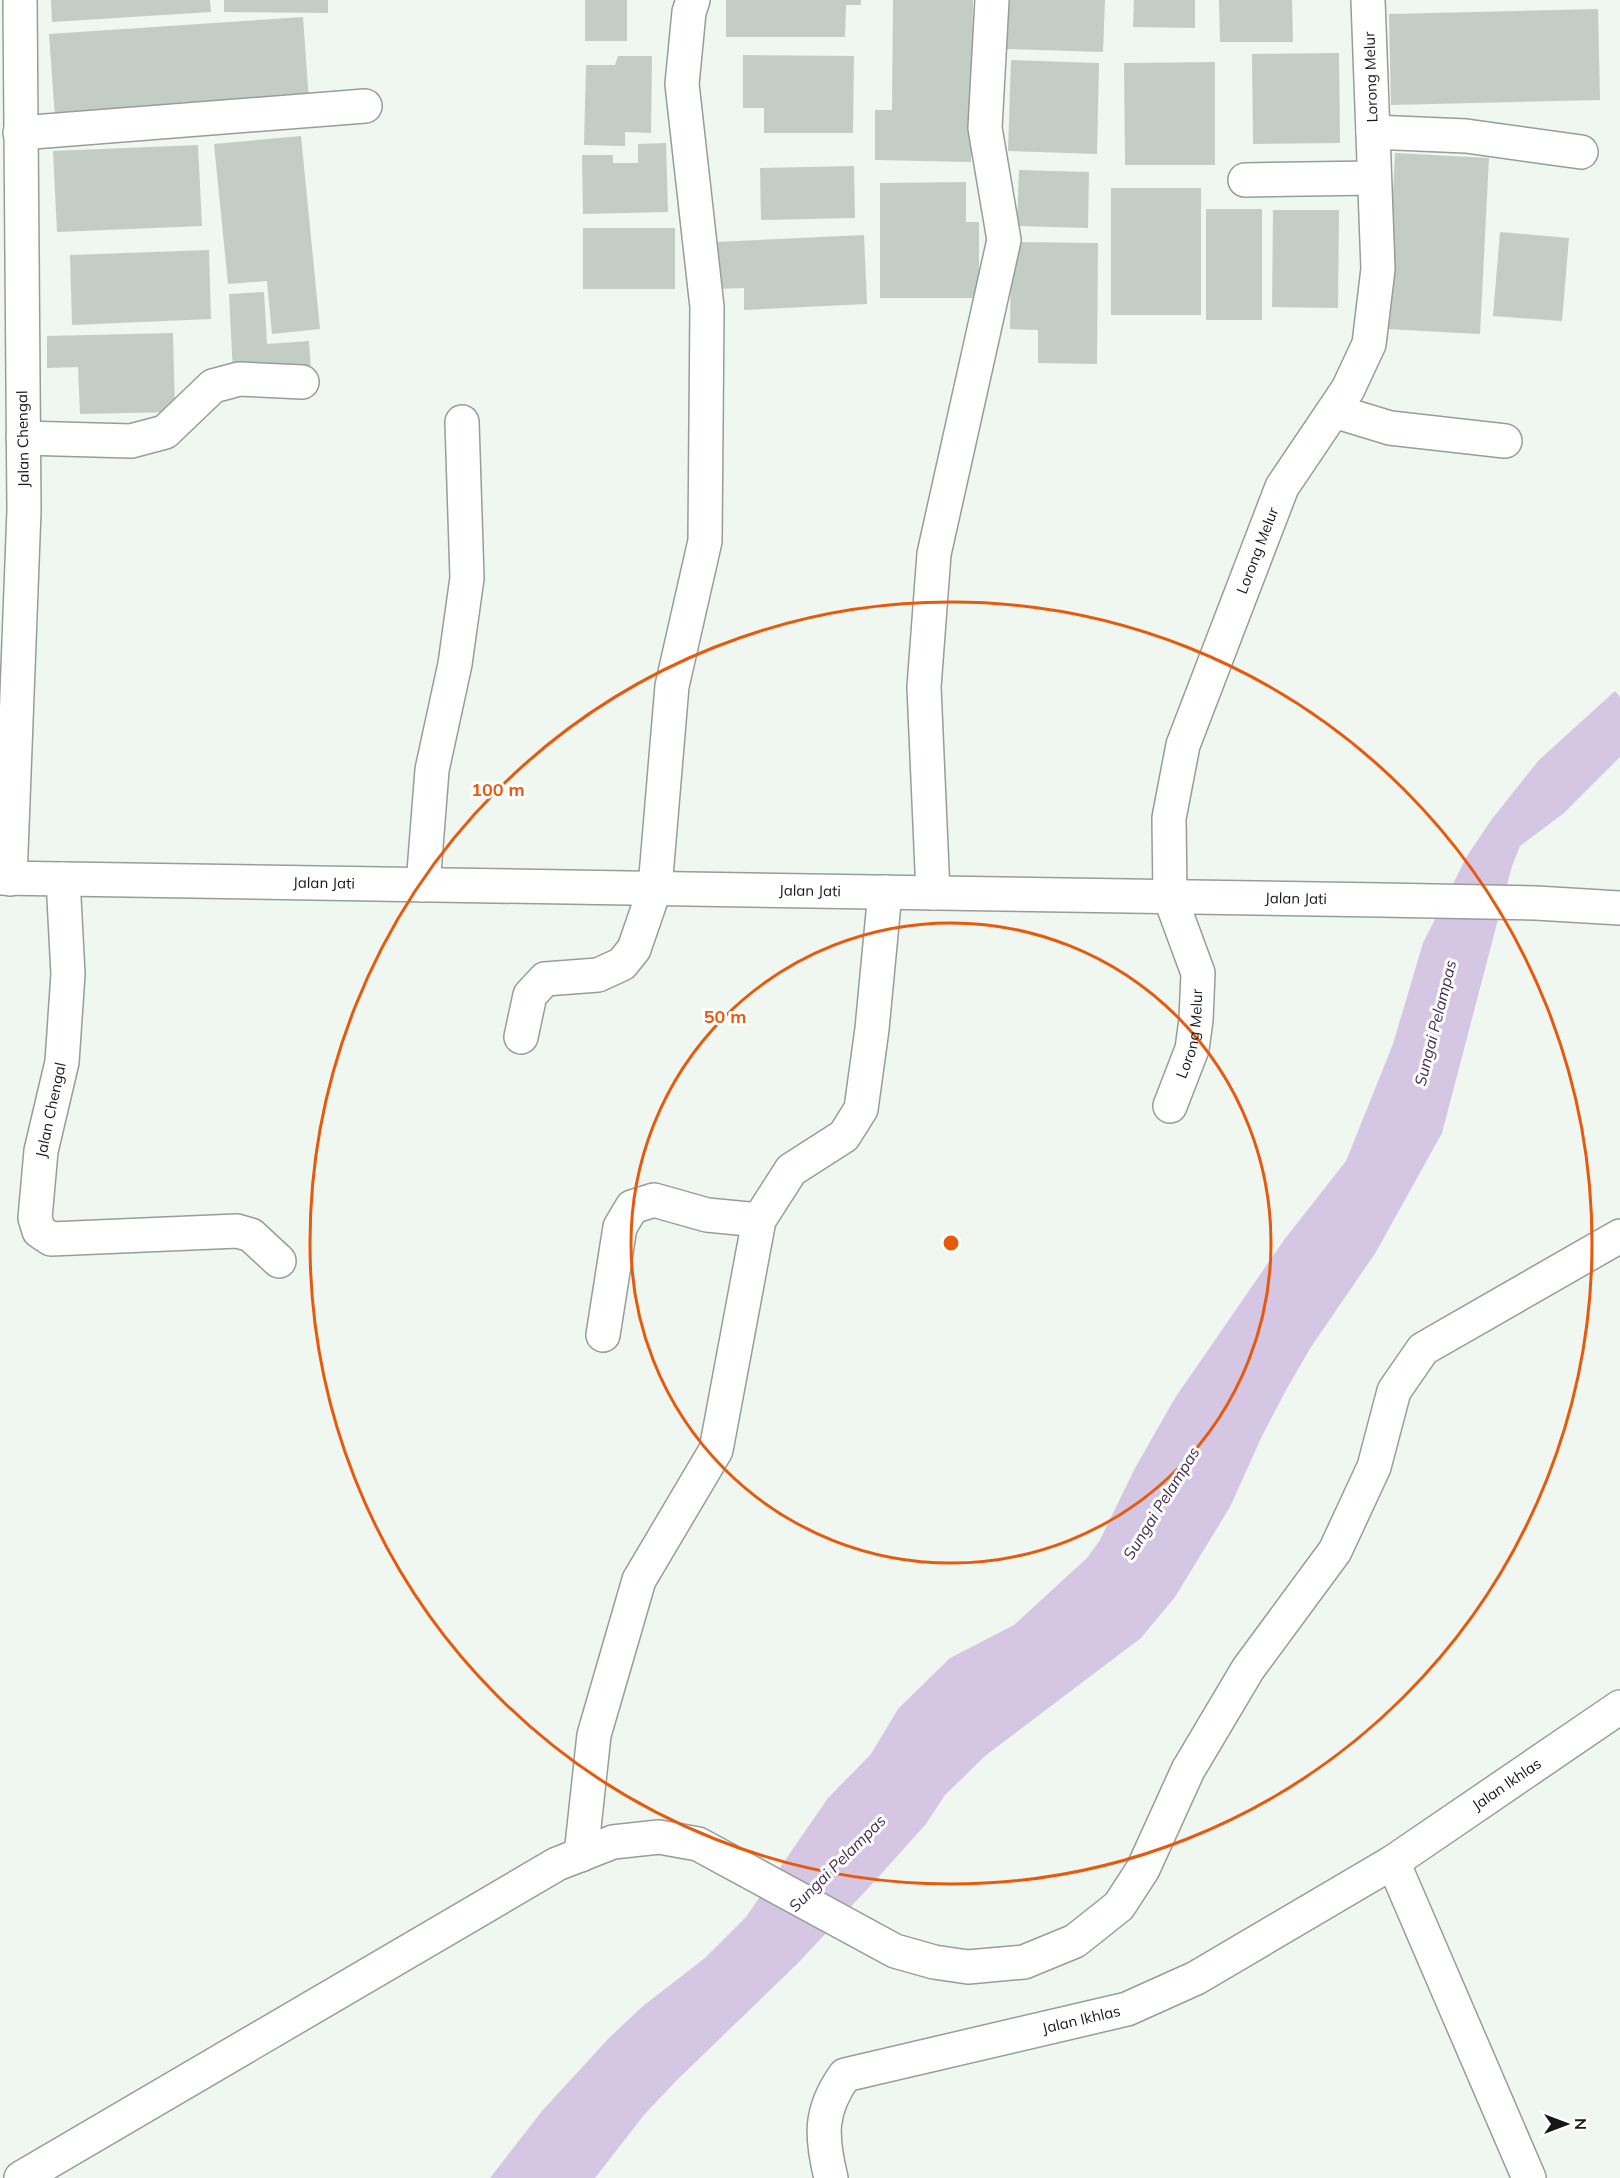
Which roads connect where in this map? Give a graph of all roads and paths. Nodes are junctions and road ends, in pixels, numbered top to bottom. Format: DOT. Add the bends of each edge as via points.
graph roads {
  1 [pos="20,0"];
  2 [pos="693,0"];
  3 [pos="992,0"];
  4 [pos="1368,0"];
  5 [pos="364,106"];
  6 [pos="1373,132"];
  7 [pos="20,133"];
  8 [pos="1581,152"];
  9 [pos="1374,178"];
  10 [pos="1245,180"];
  11 [pos="10,251"];
  12 [pos="302,382"];
  13 [pos="1334,411"];
  14 [pos="462,422"];
  15 [pos="23,438"];
  16 [pos="1505,441"];
  17 [pos="12,510"];
  18 [pos="5,878"];
  19 [pos="63,879"];
  20 [pos="423,885"];
  21 [pos="655,888"];
  22 [pos="885,892"];
  23 [pos="933,893"];
  24 [pos="1170,897"];
  25 [pos="1620,908"];
  26 [pos="521,1037"];
  27 [pos="1170,1106"];
  28 [pos="759,1220"];
  29 [pos="1620,1236"];
  30 [pos="279,1261"];
  31 [pos="603,1335"];
  32 [pos="1620,1707"];
  33 [pos="581,1855"];
  34 [pos="1394,1862"];
  35 [pos="21,2178"];
  36 [pos="831,2178"];
  37 [pos="1528,2178"];
  1 -- 7 [label="street, Jalan Chengal"];
  2 -- 21 [label="street" via="682,84 707,307 705,541 672,686"];
  3 -- 23 [label="street" via="985,128 1004,240 934,554 924,687"];
  4 -- 6 [label="street, Lorong Melur"];
  5 -- 7 [label="street"];
  6 -- 8 [label="street" via="1466,136"];
  6 -- 9 [label="street, Lorong Melur"];
  7 -- 11 [label="street, Jalan Chengal"];
  9 -- 10 [label="street"];
  9 -- 13 [label="street, Lorong Melur" via="1378,269 1369,344"];
  11 -- 15 [label="street, Jalan Chengal"];
  12 -- 15 [label="street" via="239,379 213,386 165,432 131,441"];
  13 -- 16 [label="street" via="1390,428"];
  13 -- 24 [label="street, Lorong Melur" via="1281,488 1183,745 1169,818"];
  14 -- 20 [label="street" via="467,578 455,664 432,770"];
  15 -- 17 [label="street, Jalan Chengal"];
  17 -- 18 [label="street, Jalan Chengal"];
  18 -- 19 [label="street, Jalan Jati"];
  19 -- 20 [label="street, Jalan Jati"];
  19 -- 30 [label="street, Jalan Chengal" via="68,974 62,1062 41,1151 35,1218 39,1231 51,1239 237,1231 251,1235"];
  20 -- 21 [label="street, Jalan Jati"];
  21 -- 22 [label="street, Jalan Jati"];
  21 -- 26 [label="street" via="634,949 622,964 598,975 544,979 530,995"];
  22 -- 23 [label="street, Jalan Jati"];
  22 -- 28 [label="street" via="861,1109 844,1136 791,1170"];
  23 -- 24 [label="street, Jalan Jati"];
  24 -- 25 [label="street, Jalan Jati"];
  24 -- 27 [label="street, Lorong Melur" via="1198,973 1197,1020 1191,1049"];
  28 -- 31 [label="street" via="707,1215 654,1200 632,1207 620,1227"];
  28 -- 33 [label="street" via="716,1450 639,1580 594,1735"];
  29 -- 33 [label="street" via="1423,1349 1394,1391 1374,1467 1335,1551 1248,1669 1188,1770 1143,1869 1119,1906 1075,1941 1024,1962 968,1967 934,1962 895,1951 698,1844 659,1837 613,1842"];
  32 -- 34 [label="street, Jalan Ikhlas"];
  33 -- 35 [label="street" via="557,1864"];
  34 -- 36 [label="street, Jalan Ikhlas" via="1196,1978 1127,2009 845,2075 830,2096 822,2142"];
  34 -- 37 [label="street"];
}
